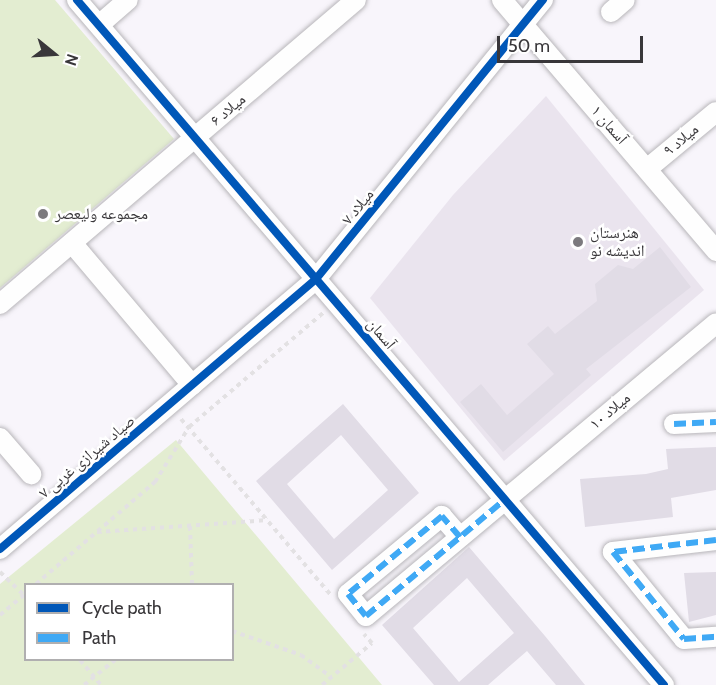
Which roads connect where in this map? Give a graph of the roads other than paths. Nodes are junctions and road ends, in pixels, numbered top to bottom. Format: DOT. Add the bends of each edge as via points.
graph roads {
  1 [pos="77,0"];
  2 [pos="128,0"];
  3 [pos="356,0"];
  4 [pos="502,0"];
  5 [pos="543,0"];
  6 [pos="99,25"];
  7 [pos="523,25"];
  8 [pos="716,112"];
  9 [pos="195,137"];
  10 [pos="647,169"];
  11 [pos="72,243"];
  12 [pos="716,251"];
  13 [pos="316,279"];
  14 [pos="0,304"];
  15 [pos="716,323"];
  16 [pos="192,385"];
  17 [pos="716,423"];
  18 [pos="674,424"];
  19 [pos="0,438"];
  20 [pos="31,474"];
  21 [pos="504,500"];
  22 [pos="460,537"];
  23 [pos="716,540"];
  24 [pos="0,549"];
  25 [pos="716,637"];
  26 [pos="663,685"];
  1 -- 6 [label="street, آسمان"];
  2 -- 6 [label="street"];
  3 -- 9 [label="street, میلاد ۶"];
  4 -- 7 [label="street, آسمان ۱"];
  5 -- 7 [label="street, میلاد ۷"];
  6 -- 9 [label="street, آسمان"];
  7 -- 10 [label="street, آسمان ۱"];
  7 -- 13 [label="street, میلاد ۷"];
  8 -- 10 [label="street, میلاد ۹"];
  9 -- 11 [label="street, میلاد ۶"];
  9 -- 13 [label="street, آسمان"];
  10 -- 12 [label="street, آسمان ۱"];
  11 -- 14 [label="street, میلاد ۶"];
  11 -- 16 [label="street"];
  13 -- 16 [label="street, میلاد ۷"];
  13 -- 21 [label="street, آسمان"];
  15 -- 21 [label="street, میلاد ۱۰"];
  16 -- 24 [label="street, صیاد شیرازی غربی ۷"];
  17 -- 18 [label="street"];
  19 -- 20 [label="street"];
  21 -- 22 [label="street, میلاد ۱۰"];
  21 -- 26 [label="street, آسمان"];
  22 -- 22 [label="street, میلاد ۱۰" via="366,616 348,594 442,516"];
  23 -- 25 [label="street" via="613,552 684,639"];
}
